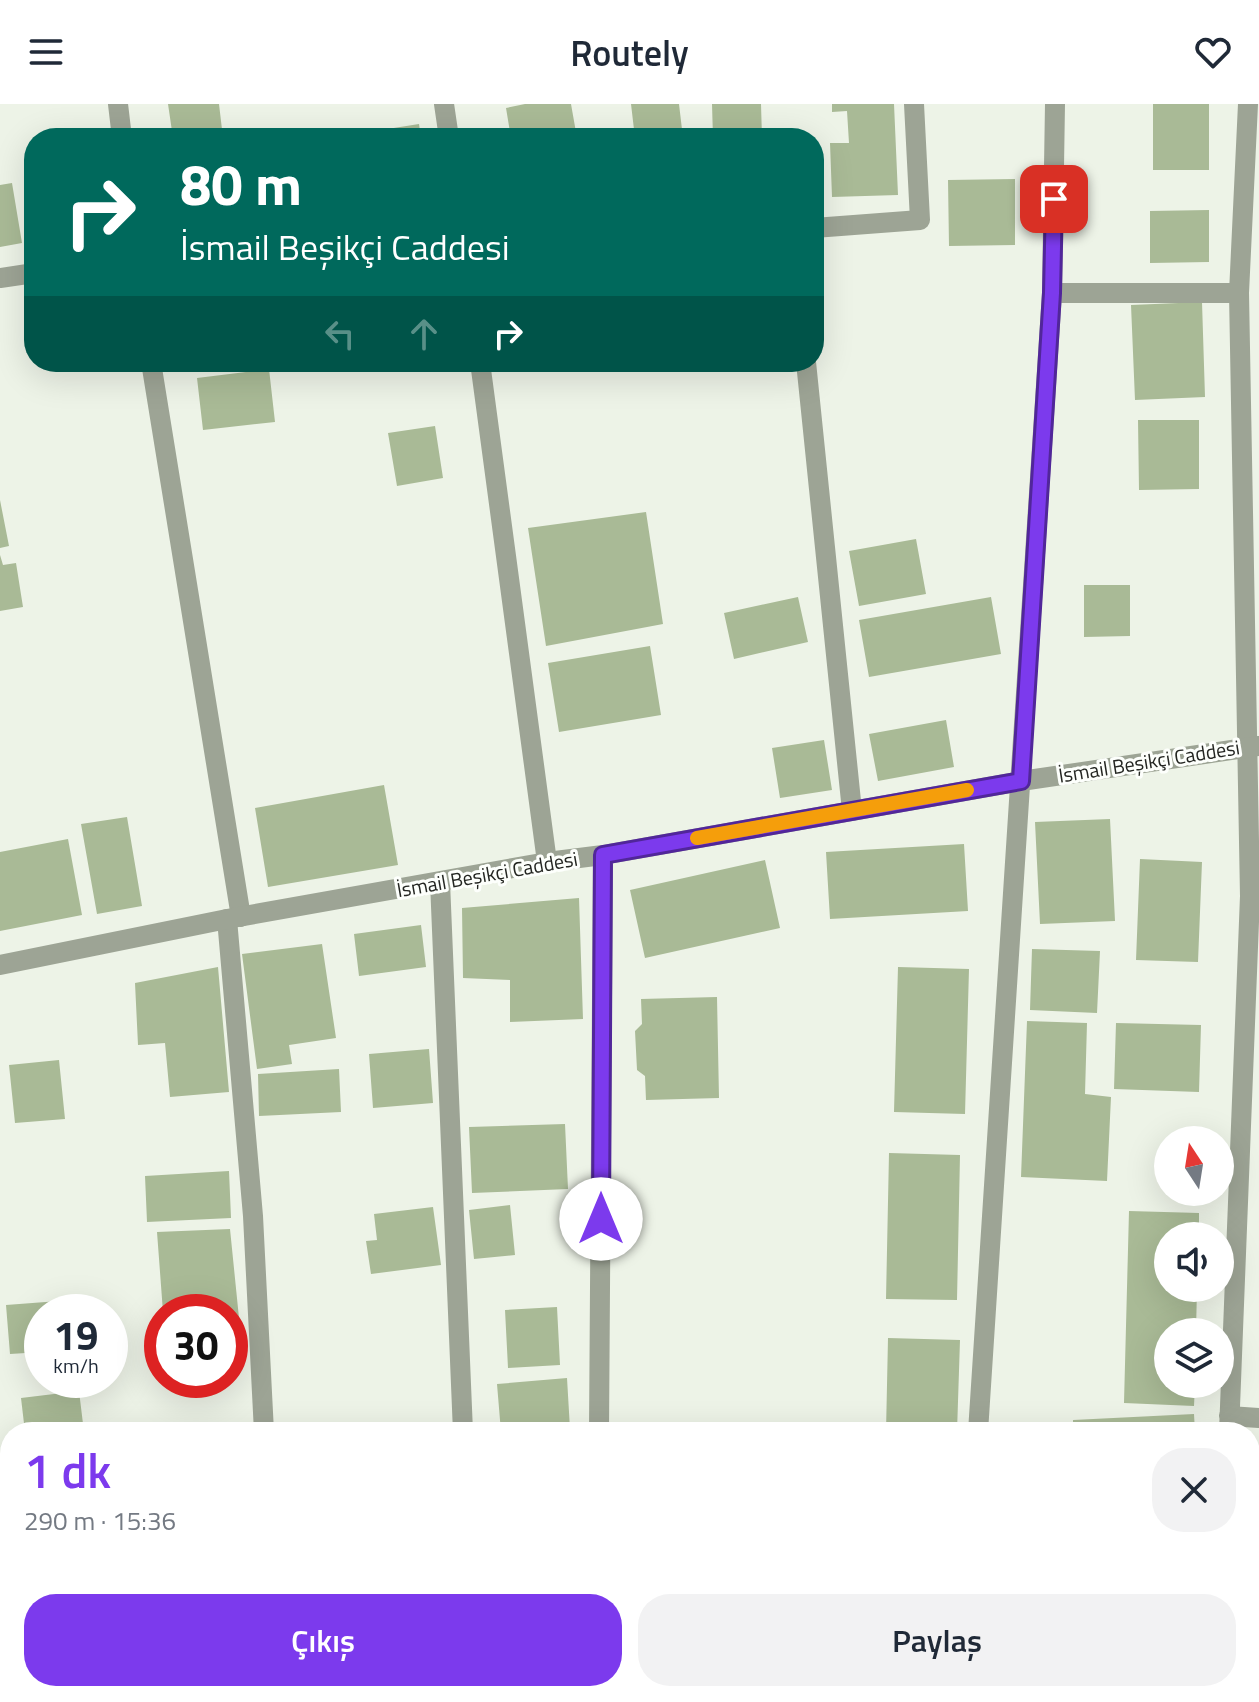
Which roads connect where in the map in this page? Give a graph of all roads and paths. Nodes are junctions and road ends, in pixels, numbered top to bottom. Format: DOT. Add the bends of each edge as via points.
graph roads {
  1 [pos="118,104"];
  2 [pos="444,104"];
  3 [pos="914,104"];
  4 [pos="1055,104"];
  5 [pos="1248,104"];
  6 [pos="121,128"];
  7 [pos="448,128"];
  8 [pos="824,227"];
  9 [pos="24,274"];
  10 [pos="0,278"];
  11 [pos="1052,293"];
  12 [pos="1239,293"];
  13 [pos="152,372"];
  14 [pos="481,372"];
  15 [pos="807,372"];
  16 [pos="1253,746"];
  17 [pos="1021,781"];
  18 [pos="852,811"];
  19 [pos="603,855"];
  20 [pos="547,862"];
  21 [pos="440,882"];
  22 [pos="234,918"];
  23 [pos="0,965"];
  24 [pos="1259,1418"];
  25 [pos="263,1422"];
  26 [pos="463,1422"];
  27 [pos="599,1422"];
  28 [pos="979,1422"];
  29 [pos="1229,1422"];
  30 [pos="1239,1422"];
  1 -- 6 [label="street"];
  2 -- 7 [label="street"];
  3 -- 8 [label="street" via="920,220"];
  4 -- 11 [label="street"];
  5 -- 12 [label="street"];
  9 -- 10 [label="street"];
  11 -- 12 [label="street"];
  11 -- 17 [label="street"];
  12 -- 16 [label="street"];
  13 -- 22 [label="street"];
  14 -- 20 [label="street"];
  15 -- 18 [label="street"];
  16 -- 17 [label="street, İsmail Beşikçi Caddesi"];
  16 -- 29 [label="street"];
  17 -- 18 [label="street, İsmail Beşikçi Caddesi"];
  17 -- 28 [label="street"];
  18 -- 19 [label="street, İsmail Beşikçi Caddesi"];
  19 -- 20 [label="street, İsmail Beşikçi Caddesi"];
  19 -- 27 [label="street"];
  20 -- 21 [label="street, İsmail Beşikçi Caddesi"];
  21 -- 22 [label="street, İsmail Beşikçi Caddesi"];
  21 -- 26 [label="street"];
  22 -- 23 [label="street, İsmail Beşikçi Caddesi"];
  22 -- 25 [label="street"];
  24 -- 30 [label="street"];
}
